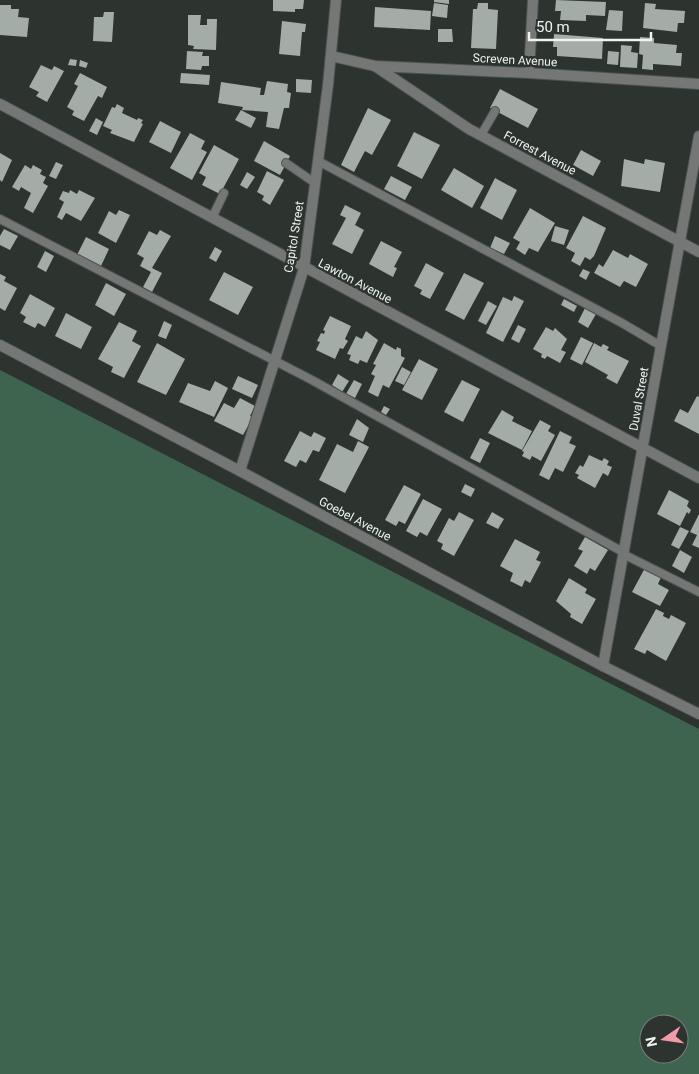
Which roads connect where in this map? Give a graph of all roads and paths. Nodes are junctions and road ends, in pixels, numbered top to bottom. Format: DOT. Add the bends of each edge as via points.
graph roads {
  1 [pos="336,0"];
  2 [pos="533,0"];
  3 [pos="331,56"];
  4 [pos="375,66"];
  5 [pos="530,73"];
  6 [pos="699,84"];
  7 [pos="0,104"];
  8 [pos="495,111"];
  9 [pos="481,136"];
  10 [pos="699,136"];
  11 [pos="318,161"];
  12 [pos="286,163"];
  13 [pos="315,183"];
  14 [pos="224,193"];
  15 [pos="212,218"];
  16 [pos="0,220"];
  17 [pos="681,242"];
  18 [pos="699,252"];
  19 [pos="304,268"];
  20 [pos="0,345"];
  21 [pos="661,346"];
  22 [pos="274,362"];
  23 [pos="643,448"];
  24 [pos="240,471"];
  25 [pos="699,478"];
  26 [pos="623,553"];
  27 [pos="699,592"];
  28 [pos="602,666"];
  29 [pos="699,714"];
  1 -- 3 [label="street, Capitol Street"];
  2 -- 5 [label="street"];
  3 -- 4 [label="street, Screven Avenue"];
  3 -- 11 [label="street, Capitol Street"];
  4 -- 5 [label="street, Screven Avenue"];
  4 -- 9 [label="street, Forrest Avenue"];
  5 -- 6 [label="street, Screven Avenue"];
  7 -- 15 [label="street, Lawton Avenue"];
  8 -- 9 [label="lane"];
  9 -- 17 [label="street, Forrest Avenue"];
  10 -- 17 [label="street, Duval Street"];
  11 -- 13 [label="street, Capitol Street"];
  11 -- 21 [label="lane" via="622,322"];
  12 -- 13 [label="lane"];
  13 -- 19 [label="street, Capitol Street"];
  14 -- 15 [label="lane"];
  15 -- 19 [label="street, Lawton Avenue"];
  16 -- 22 [label="lane"];
  17 -- 18 [label="street, Forrest Avenue"];
  17 -- 21 [label="street, Duval Street"];
  19 -- 22 [label="street, Capitol Street"];
  19 -- 23 [label="street, Lawton Avenue"];
  20 -- 24 [label="street, Goebel Avenue"];
  21 -- 23 [label="street, Duval Street"];
  22 -- 24 [label="street, Capitol Street"];
  22 -- 26 [label="lane" via="473,468"];
  23 -- 25 [label="street, Lawton Avenue"];
  23 -- 26 [label="street, Duval Street"];
  24 -- 28 [label="street, Goebel Avenue"];
  26 -- 27 [label="lane"];
  26 -- 28 [label="street, Duval Street"];
  28 -- 29 [label="street, Goebel Avenue"];
}
